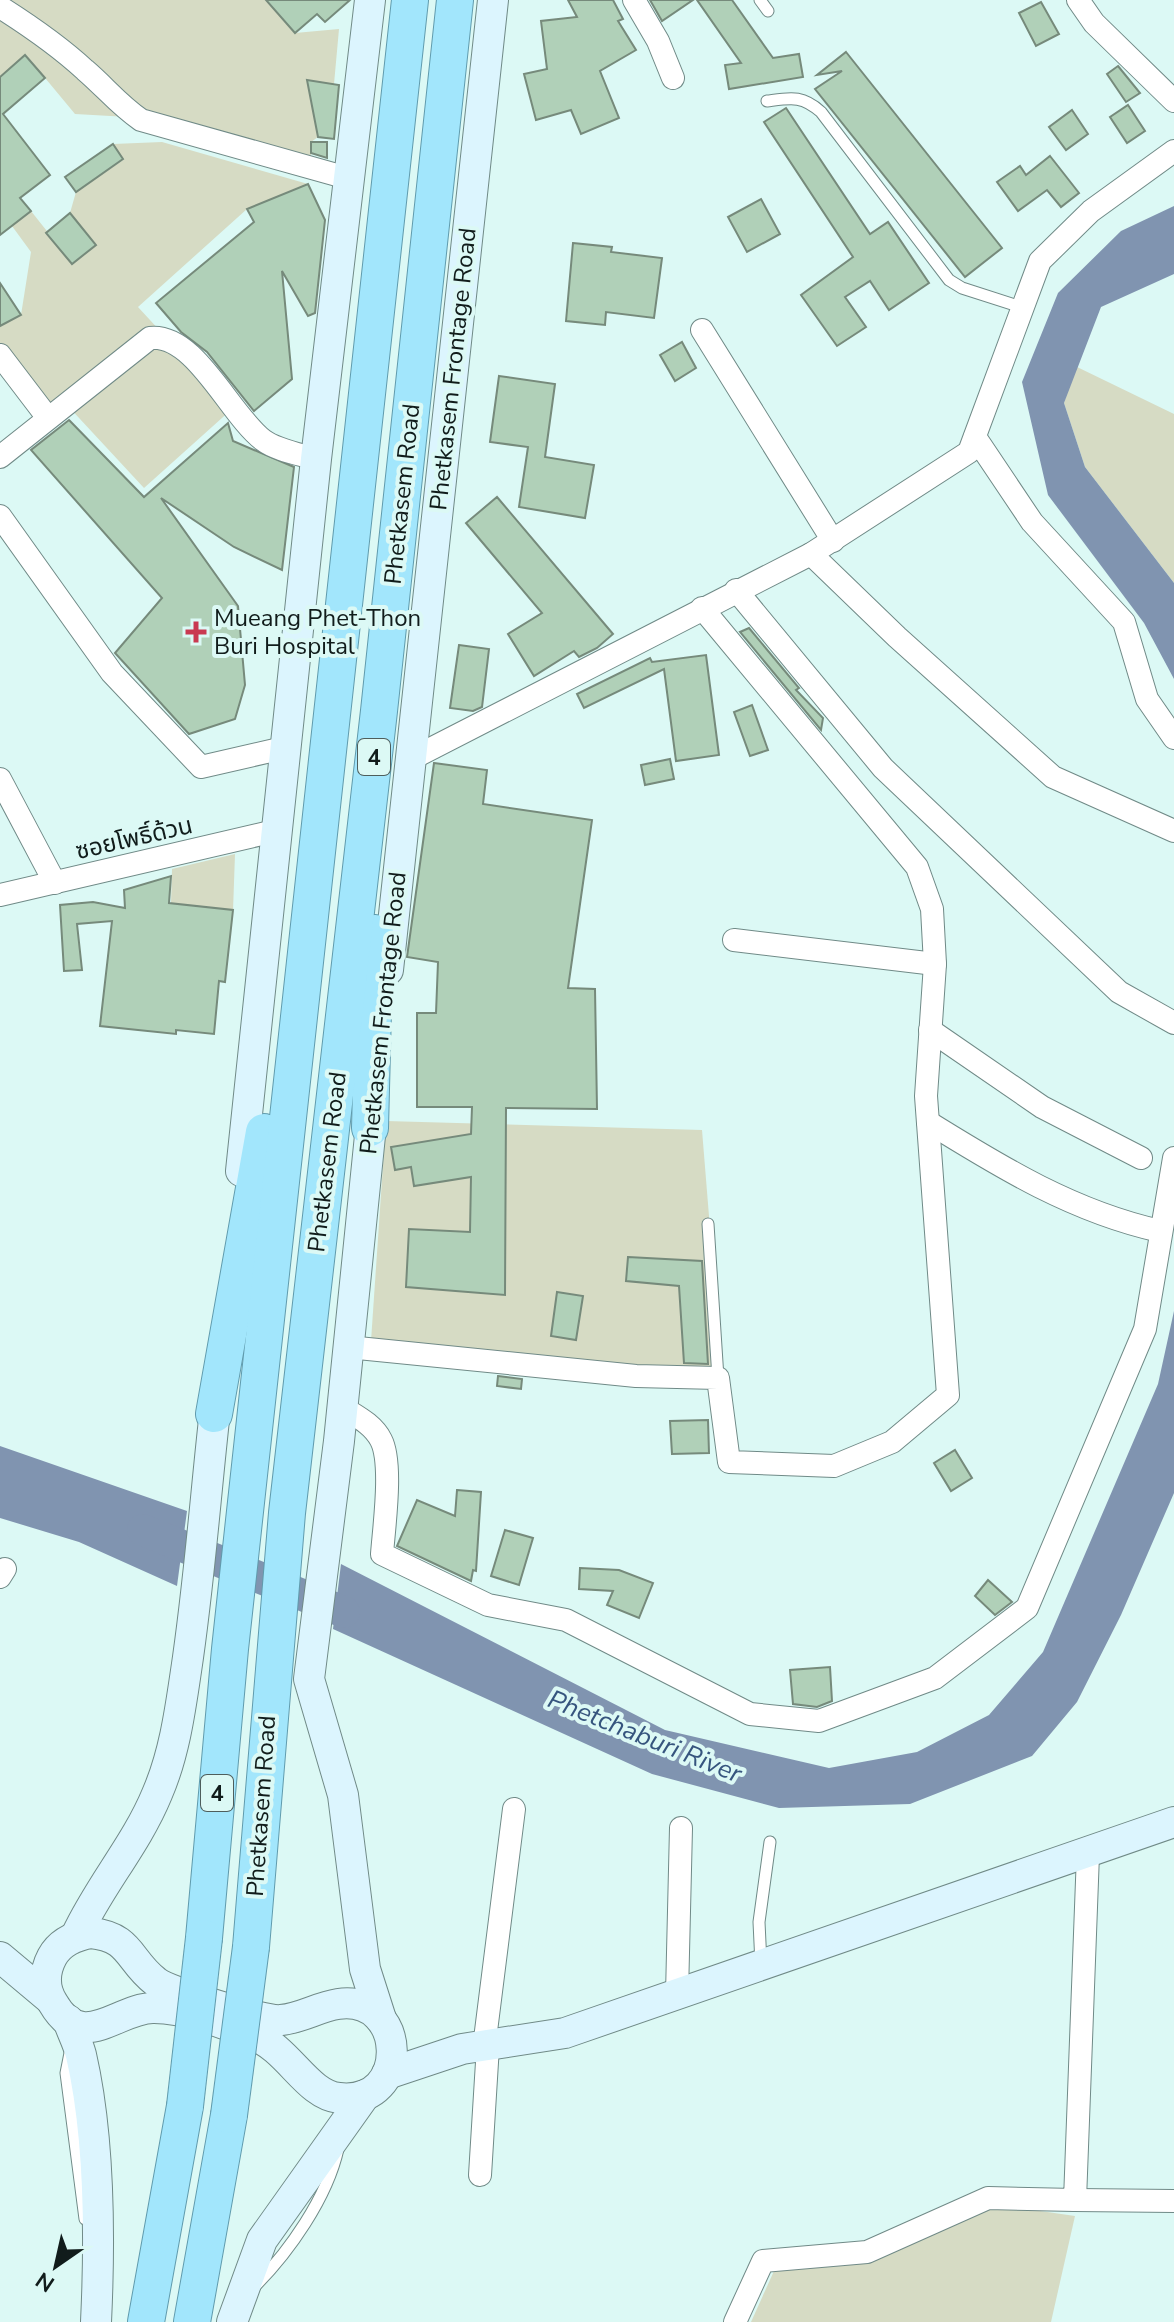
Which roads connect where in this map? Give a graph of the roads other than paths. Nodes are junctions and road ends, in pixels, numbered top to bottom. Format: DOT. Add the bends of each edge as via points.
graph roads {
  1 [pos="370,0"];
  2 [pos="392,0"];
  3 [pos="410,0"];
  4 [pos="455,0"];
  5 [pos="465,0"];
  6 [pos="493,0"];
  7 [pos="634,0"];
  8 [pos="760,0"];
  9 [pos="1078,0"];
  10 [pos="0,7"];
  11 [pos="768,11"];
  12 [pos="673,78"];
  13 [pos="767,101"];
  14 [pos="1174,101"];
  15 [pos="441,132"];
  16 [pos="1174,151"];
  17 [pos="351,179"];
  18 [pos="1021,307"];
  19 [pos="702,330"];
  20 [pos="372,341"];
  21 [pos="0,355"];
  22 [pos="48,418"];
  23 [pos="975,437"];
  24 [pos="0,457"];
  25 [pos="316,459"];
  26 [pos="0,516"];
  27 [pos="833,541"];
  28 [pos="811,554"];
  29 [pos="736,590"];
  30 [pos="702,608"];
  31 [pos="379,711"];
  32 [pos="1174,738"];
  33 [pos="288,747"];
  34 [pos="411,759"];
  35 [pos="0,779"];
  36 [pos="320,818"];
  37 [pos="279,830"];
  38 [pos="1174,831"];
  39 [pos="55,883"];
  40 [pos="0,895"];
  41 [pos="734,940"];
  42 [pos="935,964"];
  43 [pos="1174,1023"];
  44 [pos="930,1030"];
  45 [pos="928,1122"];
  46 [pos="370,1128"];
  47 [pos="1141,1158"];
  48 [pos="1174,1158"];
  49 [pos="708,1224"];
  50 [pos="1160,1231"];
  51 [pos="348,1347"];
  52 [pos="718,1378"];
  53 [pos="342,1407"];
  54 [pos="214,1414"];
  55 [pos="514,1809"];
  56 [pos="1174,1822"];
  57 [pos="681,1828"];
  58 [pos="770,1842"];
  59 [pos="1088,1854"];
  60 [pos="69,1940"];
  61 [pos="0,1950"];
  62 [pos="0,1957"];
  63 [pos="761,1964"];
  64 [pos="677,1994"];
  65 [pos="63,2018"];
  66 [pos="385,2025"];
  67 [pos="478,2048"];
  68 [pos="387,2074"];
  69 [pos="365,2095"];
  70 [pos="480,2175"];
  71 [pos="1075,2200"];
  72 [pos="1174,2201"];
  73 [pos="236,2312"];
  74 [pos="96,2322"];
  75 [pos="146,2322"];
  76 [pos="192,2322"];
  77 [pos="735,2322"];
  1 -- 17 [label="main road"];
  2 -- 20 [label="highway"];
  3 -- 20 [label="highway, Phetkasem Road / 4"];
  4 -- 15 [label="highway, Phetkasem Road / 4"];
  5 -- 15 [label="highway"];
  6 -- 34 [label="main road, Phetkasem Frontage Road / 4"];
  7 -- 12 [label="street"];
  8 -- 11 [label="lane"];
  9 -- 14 [label="street" via="1094,23"];
  10 -- 17 [label="street" via="44,35 114,102 141,120"];
  13 -- 18 [label="lane" via="800,97 810,102 949,280"];
  15 -- 31 [label="highway, Phetkasem Road / 4"];
  16 -- 18 [label="street" via="1091,211 1040,261"];
  17 -- 25 [label="main road"];
  18 -- 23 [label="street"];
  19 -- 27 [label="street"];
  20 -- 36 [label="highway, Phetkasem Road / 4"];
  21 -- 22 [label="street"];
  22 -- 24 [label="street"];
  22 -- 25 [label="street" via="150,338 168,338 179,343 260,438"];
  23 -- 27 [label="street" via="969,452"];
  23 -- 32 [label="street" via="1032,522 1124,622 1147,699"];
  25 -- 33 [label="main road"];
  26 -- 33 [label="street" via="112,673 201,767"];
  27 -- 28 [label="street"];
  28 -- 29 [label="street"];
  28 -- 38 [label="street" via="1053,777"];
  29 -- 30 [label="street"];
  29 -- 43 [label="street" via="883,768 1119,992"];
  30 -- 34 [label="street"];
  30 -- 42 [label="street" via="917,867 932,909"];
  31 -- 46 [label="highway"];
  31 -- 76 [label="highway, Phetkasem Road / 4, bridge" via="287,1513 251,1947 229,2115"];
  33 -- 37 [label="main road"];
  34 -- 46 [label="main road, Phetkasem Frontage Road / 4"];
  35 -- 39 [label="street"];
  36 -- 54 [label="highway"];
  36 -- 75 [label="highway, Phetkasem Road / 4, bridge" via="185,2106"];
  37 -- 39 [label="street, ซอยโพธิ์ด้วน"];
  37 -- 54 [label="main road"];
  39 -- 40 [label="street, ซอยโพธิ์ด้วน"];
  41 -- 42 [label="street"];
  42 -- 44 [label="street"];
  44 -- 45 [label="street"];
  44 -- 47 [label="street" via="1042,1107"];
  45 -- 50 [label="street" via="1035,1187 1113,1221"];
  45 -- 52 [label="street" via="948,1395 892,1442 834,1466 729,1462"];
  46 -- 51 [label="main road, Phetkasem Frontage Road / 4"];
  48 -- 50 [label="street"];
  49 -- 52 [label="lane"];
  50 -- 53 [label="street" via="1145,1329 1027,1608 935,1678 819,1721 750,1714 566,1620 488,1605 382,1554 387,1492 382,1441 367,1422"];
  51 -- 52 [label="street" via="636,1376"];
  51 -- 53 [label="main road, Phetkasem Frontage Road / 4"];
  53 -- 66 [label="main road, Phetkasem Frontage Road / 4" via="309,1679 343,1795 365,1969"];
  54 -- 60 [label="main road" via="193,1629 177,1731 158,1793 130,1849"];
  55 -- 67 [label="street"];
  56 -- 59 [label="main road"];
  57 -- 64 [label="street"];
  58 -- 63 [label="lane" via="759,1922"];
  59 -- 63 [label="main road"];
  59 -- 71 [label="street"];
  60 -- 61 [label="main road"];
  60 -- 65 [label="main road" via="47,1969"];
  60 -- 66 [label="main road" via="106,1934 121,1941 158,1984 275,2021 342,2003 356,2004"];
  62 -- 65 [label="main road"];
  63 -- 64 [label="main road"];
  64 -- 67 [label="main road" via="565,2033"];
  65 -- 69 [label="main road" via="98,2027 138,2010 172,2010 274,2045 320,2092 334,2098"];
  65 -- 74 [label="main road" via="80,2051 86,2085 99,2236"];
  66 -- 67 [label="main road" via="414,2041"];
  66 -- 68 [label="main road, Phetkasem Frontage Road" via="393,2060"];
  67 -- 68 [label="main road"];
  67 -- 70 [label="street"];
  68 -- 69 [label="main road"];
  69 -- 73 [label="main road" via="262,2240"];
  71 -- 72 [label="street"];
  71 -- 77 [label="street" via="988,2198 867,2252 763,2261"];
}
